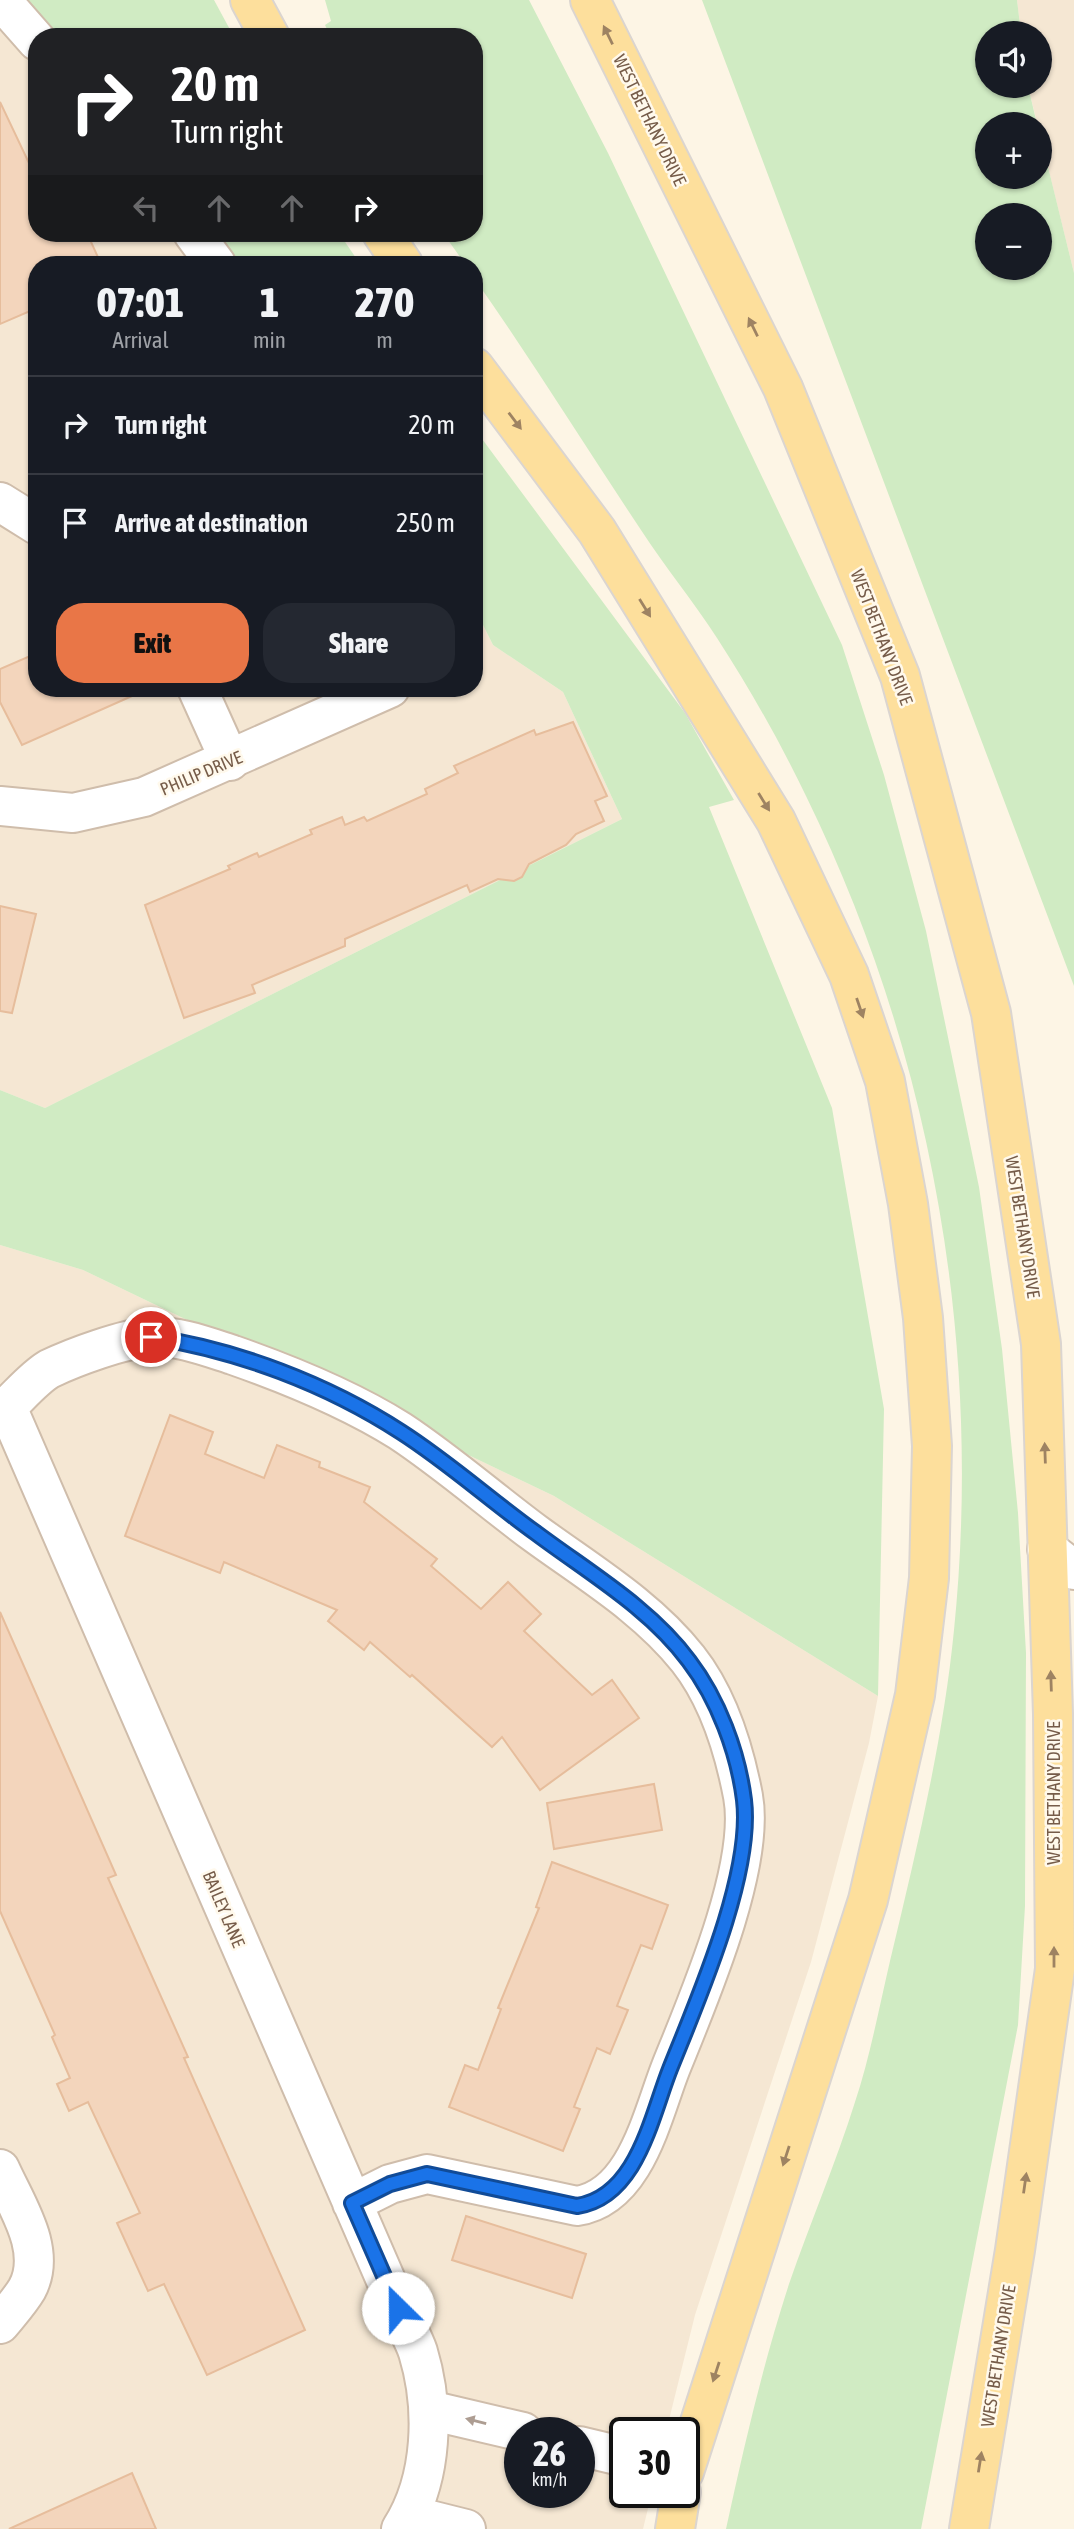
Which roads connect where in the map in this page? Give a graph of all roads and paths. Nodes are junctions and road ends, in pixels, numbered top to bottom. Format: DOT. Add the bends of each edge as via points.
graph roads {
  1 [pos="1,0"];
  2 [pos="250,0"];
  3 [pos="281,0"];
  4 [pos="590,0"];
  5 [pos="265,28"];
  6 [pos="283,28"];
  7 [pos="28,31"];
  8 [pos="483,379"];
  9 [pos="0,502"];
  10 [pos="28,519"];
  11 [pos="201,697"];
  12 [pos="370,697"];
  13 [pos="230,761"];
  14 [pos="0,806"];
  15 [pos="1061,1560"];
  16 [pos="1063,1749"];
  17 [pos="0,2169"];
  18 [pos="352,2203"];
  19 [pos="0,2324"];
  20 [pos="429,2410"];
  21 [pos="700,2422"];
  22 [pos="504,2428"];
  23 [pos="678,2508"];
  24 [pos="405,2522"];
  25 [pos="466,2529"];
  26 [pos="675,2529"];
  27 [pos="969,2529"];
  1 -- 7 [label="street"];
  2 -- 5 [label="main road"];
  3 -- 6 [label="main road"];
  15 -- 4 [label="main road, WEST BETHANY DRIVE, one-way" via="1041,1344 990,1013 900,676 783,388"];
  8 -- 21 [label="main road, one-way" via="597,531 776,821 849,975 884,1082 908,1204 923,1318 931,1499 929,1578 915,1695 868,1900"];
  9 -- 10 [label="street"];
  11 -- 13 [label="street"];
  12 -- 13 [label="street, PHILIP DRIVE"];
  13 -- 14 [label="street, PHILIP DRIVE" via="144,797 73,813"];
  16 -- 15 [label="main road, WEST BETHANY DRIVE, one-way"];
  27 -- 16 [label="main road, WEST BETHANY DRIVE, one-way" via="1055,1969"];
  17 -- 19 [label="street" via="33,2243 35,2268 27,2290"];
  18 -- 18 [label="street, BAILEY LANE" via="7,1407 47,1370 151,1337 200,1344 246,1360 323,1391 400,1431 610,1586 689,1660 725,1727 744,1801 740,1873 692,2015 629,2173 593,2203 577,2206 427,2174 390,2184"];
  18 -- 20 [label="street, BAILEY LANE" via="417,2350"];
  22 -- 20 [label="street, one-way"];
  20 -- 24 [label="street, BAILEY LANE" via="425,2468"];
  23 -- 26 [label="main road"];
  24 -- 25 [label="street"];
}
